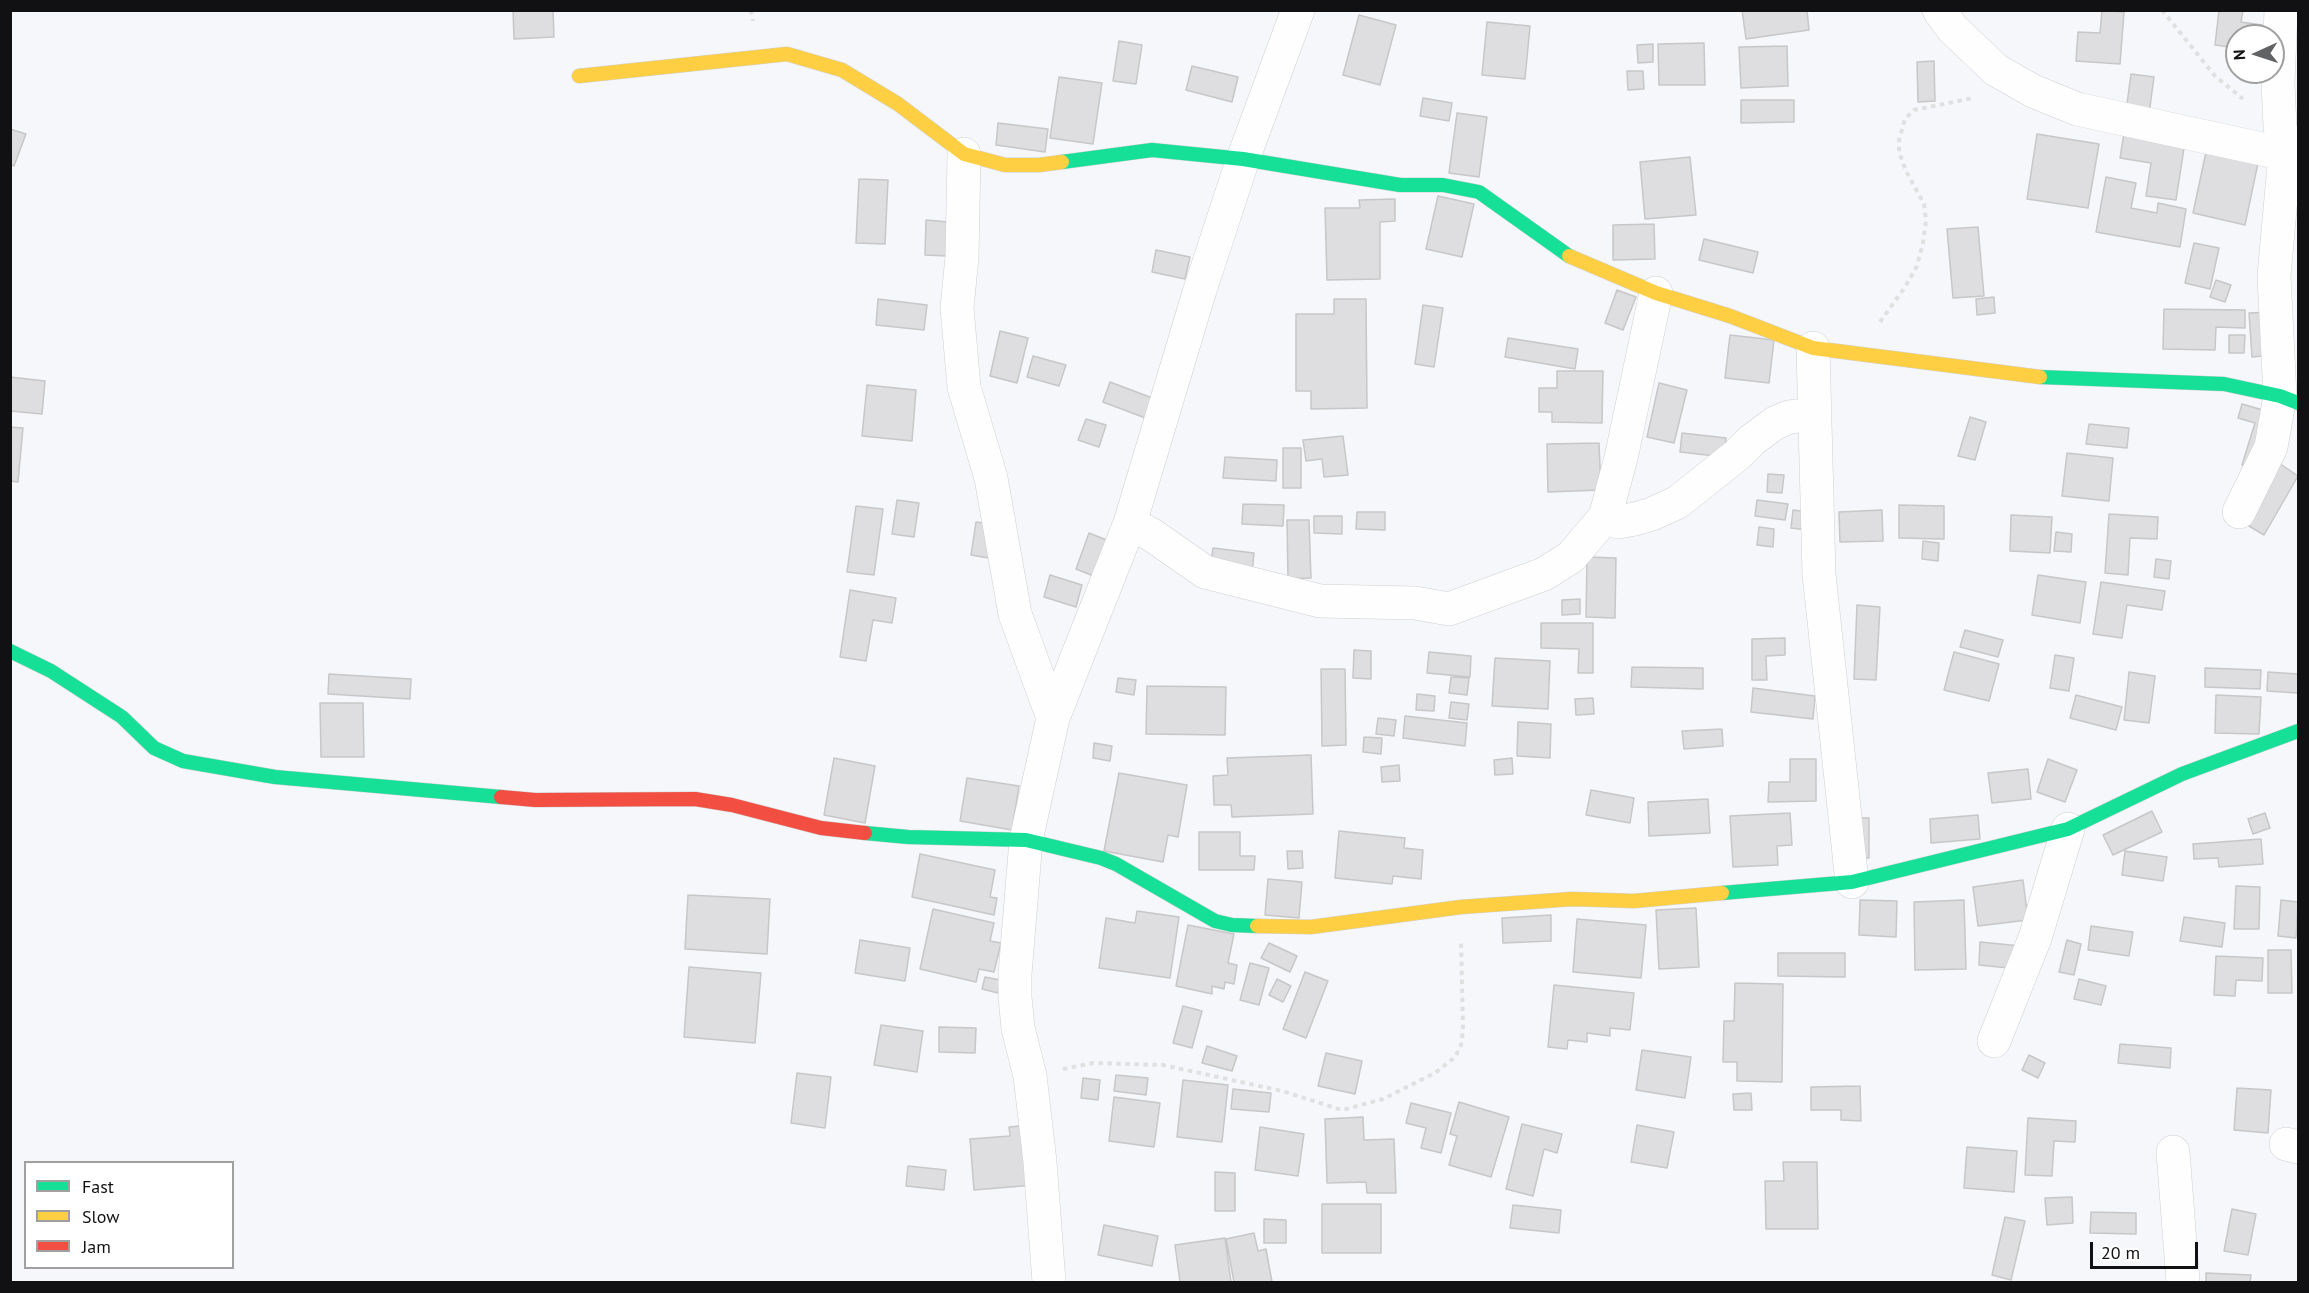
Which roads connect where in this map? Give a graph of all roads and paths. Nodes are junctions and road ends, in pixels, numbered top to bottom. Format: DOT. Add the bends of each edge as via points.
graph roads {
  1 [pos="1298,10"];
  2 [pos="1939,10"];
  3 [pos="2162,10"];
  4 [pos="2281,10"];
  5 [pos="579,75"];
  6 [pos="1979,97"];
  7 [pos="964,154"];
  8 [pos="2290,154"];
  9 [pos="1242,159"];
  10 [pos="1656,293"];
  11 [pos="1814,348"];
  12 [pos="1855,353"];
  13 [pos="2289,400"];
  14 [pos="1815,414"];
  15 [pos="2240,512"];
  16 [pos="1605,517"];
  17 [pos="1130,523"];
  18 [pos="10,651"];
  19 [pos="1053,718"];
  20 [pos="2298,731"];
  21 [pos="2068,829"];
  22 [pos="1026,840"];
  23 [pos="1852,882"];
  24 [pos="1461,908"];
  25 [pos="1994,1041"];
  26 [pos="1030,1076"];
  27 [pos="2173,1152"];
  28 [pos="1049,1282"];
  29 [pos="2183,1282"];
  1 -- 9 [label="street"];
  2 -- 8 [label="street" via="1996,70 2033,92 2077,109"];
  3 -- 8 [label="path" via="2216,76"];
  4 -- 8 [label="street" via="2278,84"];
  5 -- 7 [label="street" via="771,55 802,57 842,69 898,104"];
  6 -- 12 [label="path" via="1914,110 1905,118 1899,152 1924,204 1923,243 1917,266 1905,287"];
  7 -- 9 [label="street" via="1005,165 1040,165 1152,150"];
  7 -- 19 [label="street" via="957,308 964,387 991,478 1015,614"];
  8 -- 13 [label="street" via="2274,276"];
  9 -- 10 [label="street" via="1479,192 1563,253"];
  9 -- 17 [label="street"];
  10 -- 11 [label="street"];
  10 -- 16 [label="street" via="1624,448"];
  11 -- 12 [label="street"];
  11 -- 14 [label="street"];
  12 -- 13 [label="street" via="2027,377 2224,384"];
  13 -- 15 [label="street"];
  14 -- 16 [label="street" via="1775,423 1678,502 1635,519 1618,522"];
  14 -- 23 [label="street" via="1819,574"];
  16 -- 17 [label="street" via="1571,558 1544,574 1449,609 1415,603 1320,601 1205,572"];
  17 -- 19 [label="street"];
  18 -- 22 [label="street" via="51,671 122,717 154,748 183,761 275,777 535,800 695,799 821,828 908,837"];
  19 -- 22 [label="street"];
  20 -- 21 [label="street" via="2182,774"];
  21 -- 23 [label="street"];
  21 -- 25 [label="street" via="2035,938"];
  22 -- 24 [label="street" via="1116,864 1202,915 1232,925 1311,927"];
  22 -- 26 [label="street" via="1015,997"];
  23 -- 24 [label="street" via="1634,901 1572,899"];
  24 -- 26 [label="path" via="1461,1045 1455,1057 1435,1073 1383,1099 1342,1110 1282,1091 1163,1065 1093,1063"];
  26 -- 28 [label="street" via="1043,1183"];
  27 -- 29 [label="street"];
}
